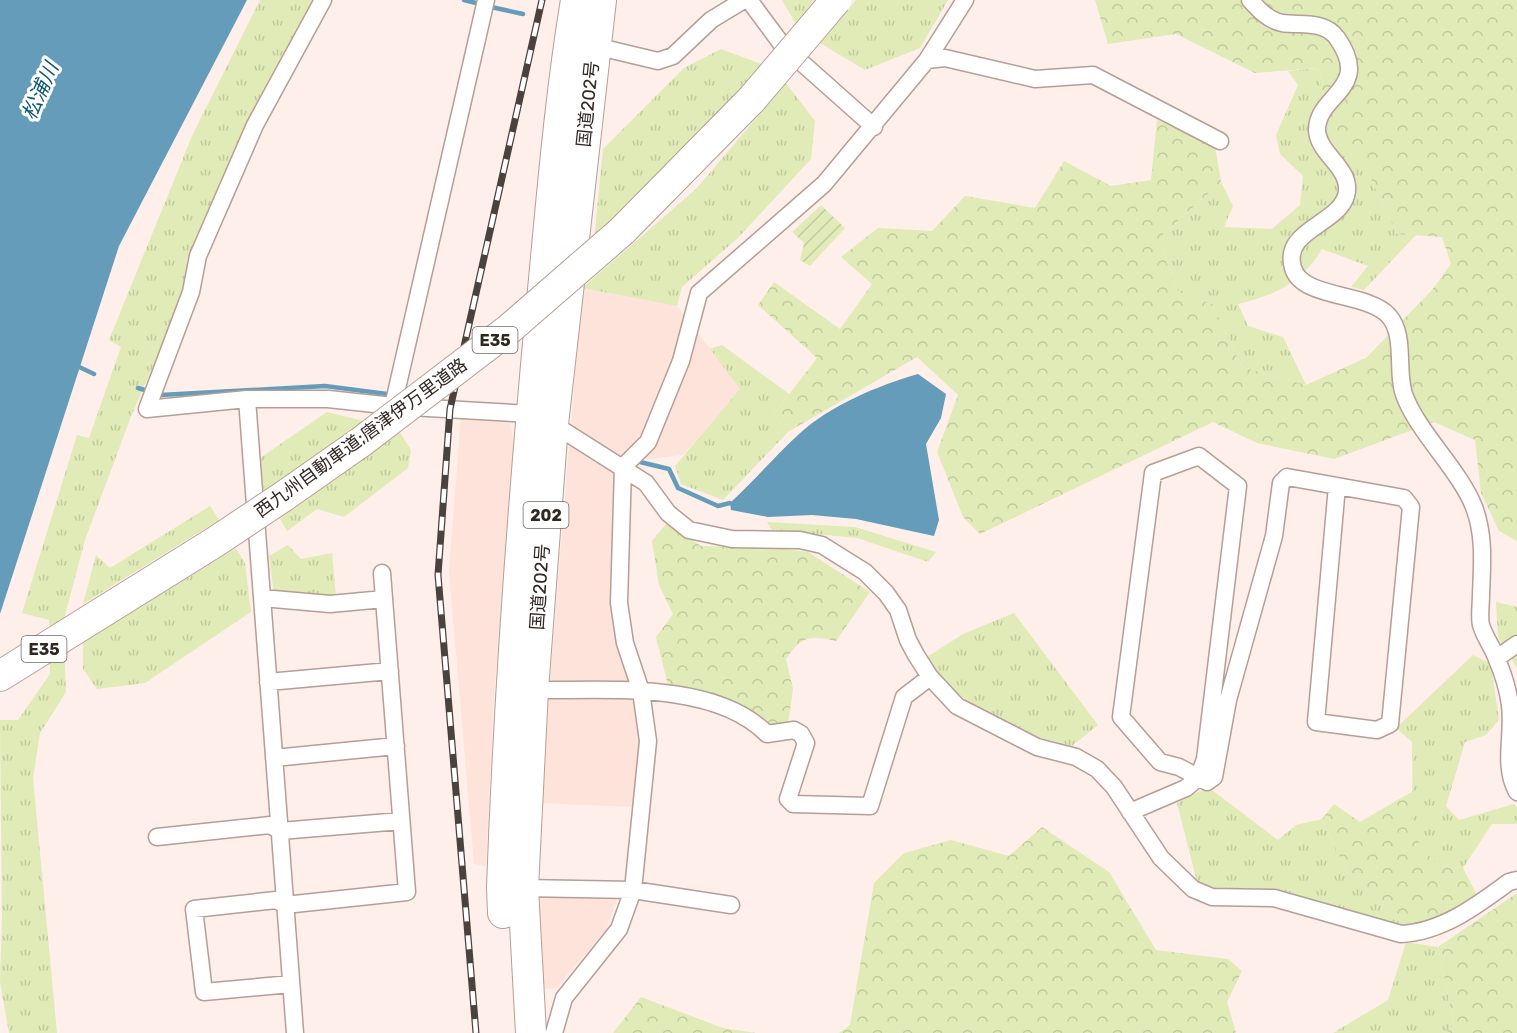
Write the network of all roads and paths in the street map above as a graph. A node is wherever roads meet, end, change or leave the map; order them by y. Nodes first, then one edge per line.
1 (323, 0) edge
2 (486, 0) edge
3 (576, 0) edge
4 (601, 0) edge
5 (744, 0) edge
6 (749, 0) edge
7 (836, 0) edge
8 (965, 0) edge
9 (1250, 0) edge
10 (595, 46) junction
11 (927, 60) junction
12 (874, 127) junction
13 (1220, 141) dead end
14 (247, 399) junction
15 (393, 406) junction
16 (542, 419) junction
17 (623, 467) junction
18 (1337, 486) junction
19 (382, 573) dead end
20 (262, 598) junction
21 (384, 599) junction
22 (1517, 644) edge
23 (1497, 658) junction
24 (390, 671) junction
25 (0, 676) edge
26 (930, 677) junction
27 (268, 682) junction
28 (533, 690) junction
29 (641, 691) junction
30 (396, 746) junction
31 (274, 758) junction
32 (1198, 778) junction
33 (1517, 792) edge
34 (1130, 812) junction
35 (401, 821) junction
36 (280, 831) junction
37 (157, 837) dead end
38 (1517, 880) edge
39 (523, 888) junction
40 (633, 890) junction
41 (285, 905) junction
42 (731, 906) dead end
43 (291, 984) junction
44 (295, 1033) edge
45 (511, 1033) edge
46 (531, 1033) edge
47 (554, 1033) edge

1 - 14 street
2 - 15 street
3 - 16 highway, 国道202号 / 202
4 - 10 highway, 国道202号 / 202
5 - 10 street
6 - 12 street
7 - 25 highway, 西九州自動車道;唐津伊万里道路 / E35, bridge
8 - 11 street
9 - 23 street
10 - 16 highway, 国道202号 / 202
11 - 12 street
11 - 13 street
12 - 17 street
14 - 15 street
14 - 20 street
15 - 16 street
16 - 17 street
16 - 28 highway, 国道202号 / 202
16 - 45 highway, 国道202号 / 202
17 - 26 street
17 - 29 street
18 - 18 street
18 - 32 street
19 - 21 street
20 - 21 street
20 - 27 street
21 - 24 street
22 - 23 street
23 - 33 street
24 - 27 street
24 - 30 street
26 - 29 street
26 - 34 street
27 - 31 street
28 - 29 street
28 - 39 highway, 国道202号 / 202
29 - 40 street
30 - 31 street
30 - 35 street
31 - 36 street
32 - 32 street
32 - 34 street
34 - 38 street
35 - 36 street
35 - 41 street
36 - 37 street
36 - 41 street
39 - 40 street
39 - 46 highway, 国道202号 / 202
40 - 42 street
40 - 47 street
41 - 43 street
41 - 43 street
43 - 44 street

